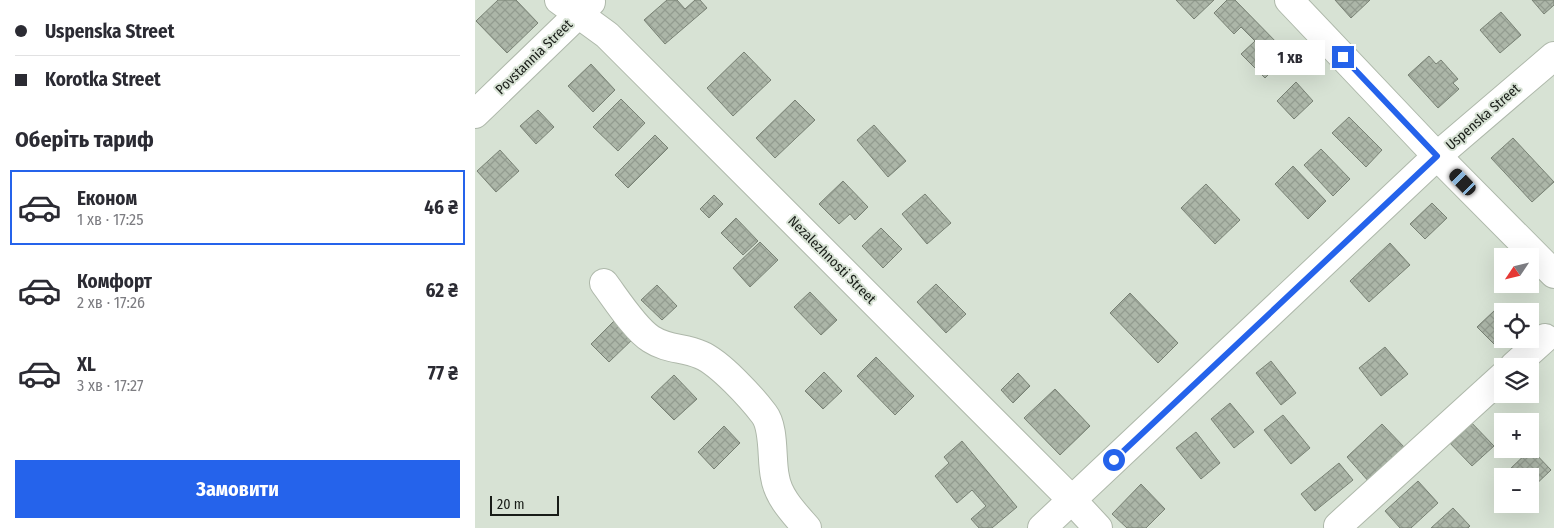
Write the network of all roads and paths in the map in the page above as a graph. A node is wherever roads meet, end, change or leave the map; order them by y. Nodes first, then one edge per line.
1 (1289, 0) edge
2 (577, 4) edge
3 (1554, 56) edge
4 (475, 114) edge
5 (1437, 156) junction
6 (1554, 274) edge
7 (604, 284) dead end
8 (1545, 338) dead end
9 (1523, 358) edge
10 (1494, 384) edge
11 (1072, 500) junction
12 (1335, 523) edge
13 (807, 528) edge
14 (1042, 528) edge
15 (1098, 528) edge

1 - 5 street
2 - 4 street, Povstannia Street
2 - 11 street, Nezalezhnosti Street
3 - 5 street, Uspenska Street
5 - 6 street
5 - 11 street, Uspenska Street
7 - 13 street
8 - 9 street
10 - 12 street
11 - 14 street, Uspenska Street
11 - 15 street, Nezalezhnosti Street

